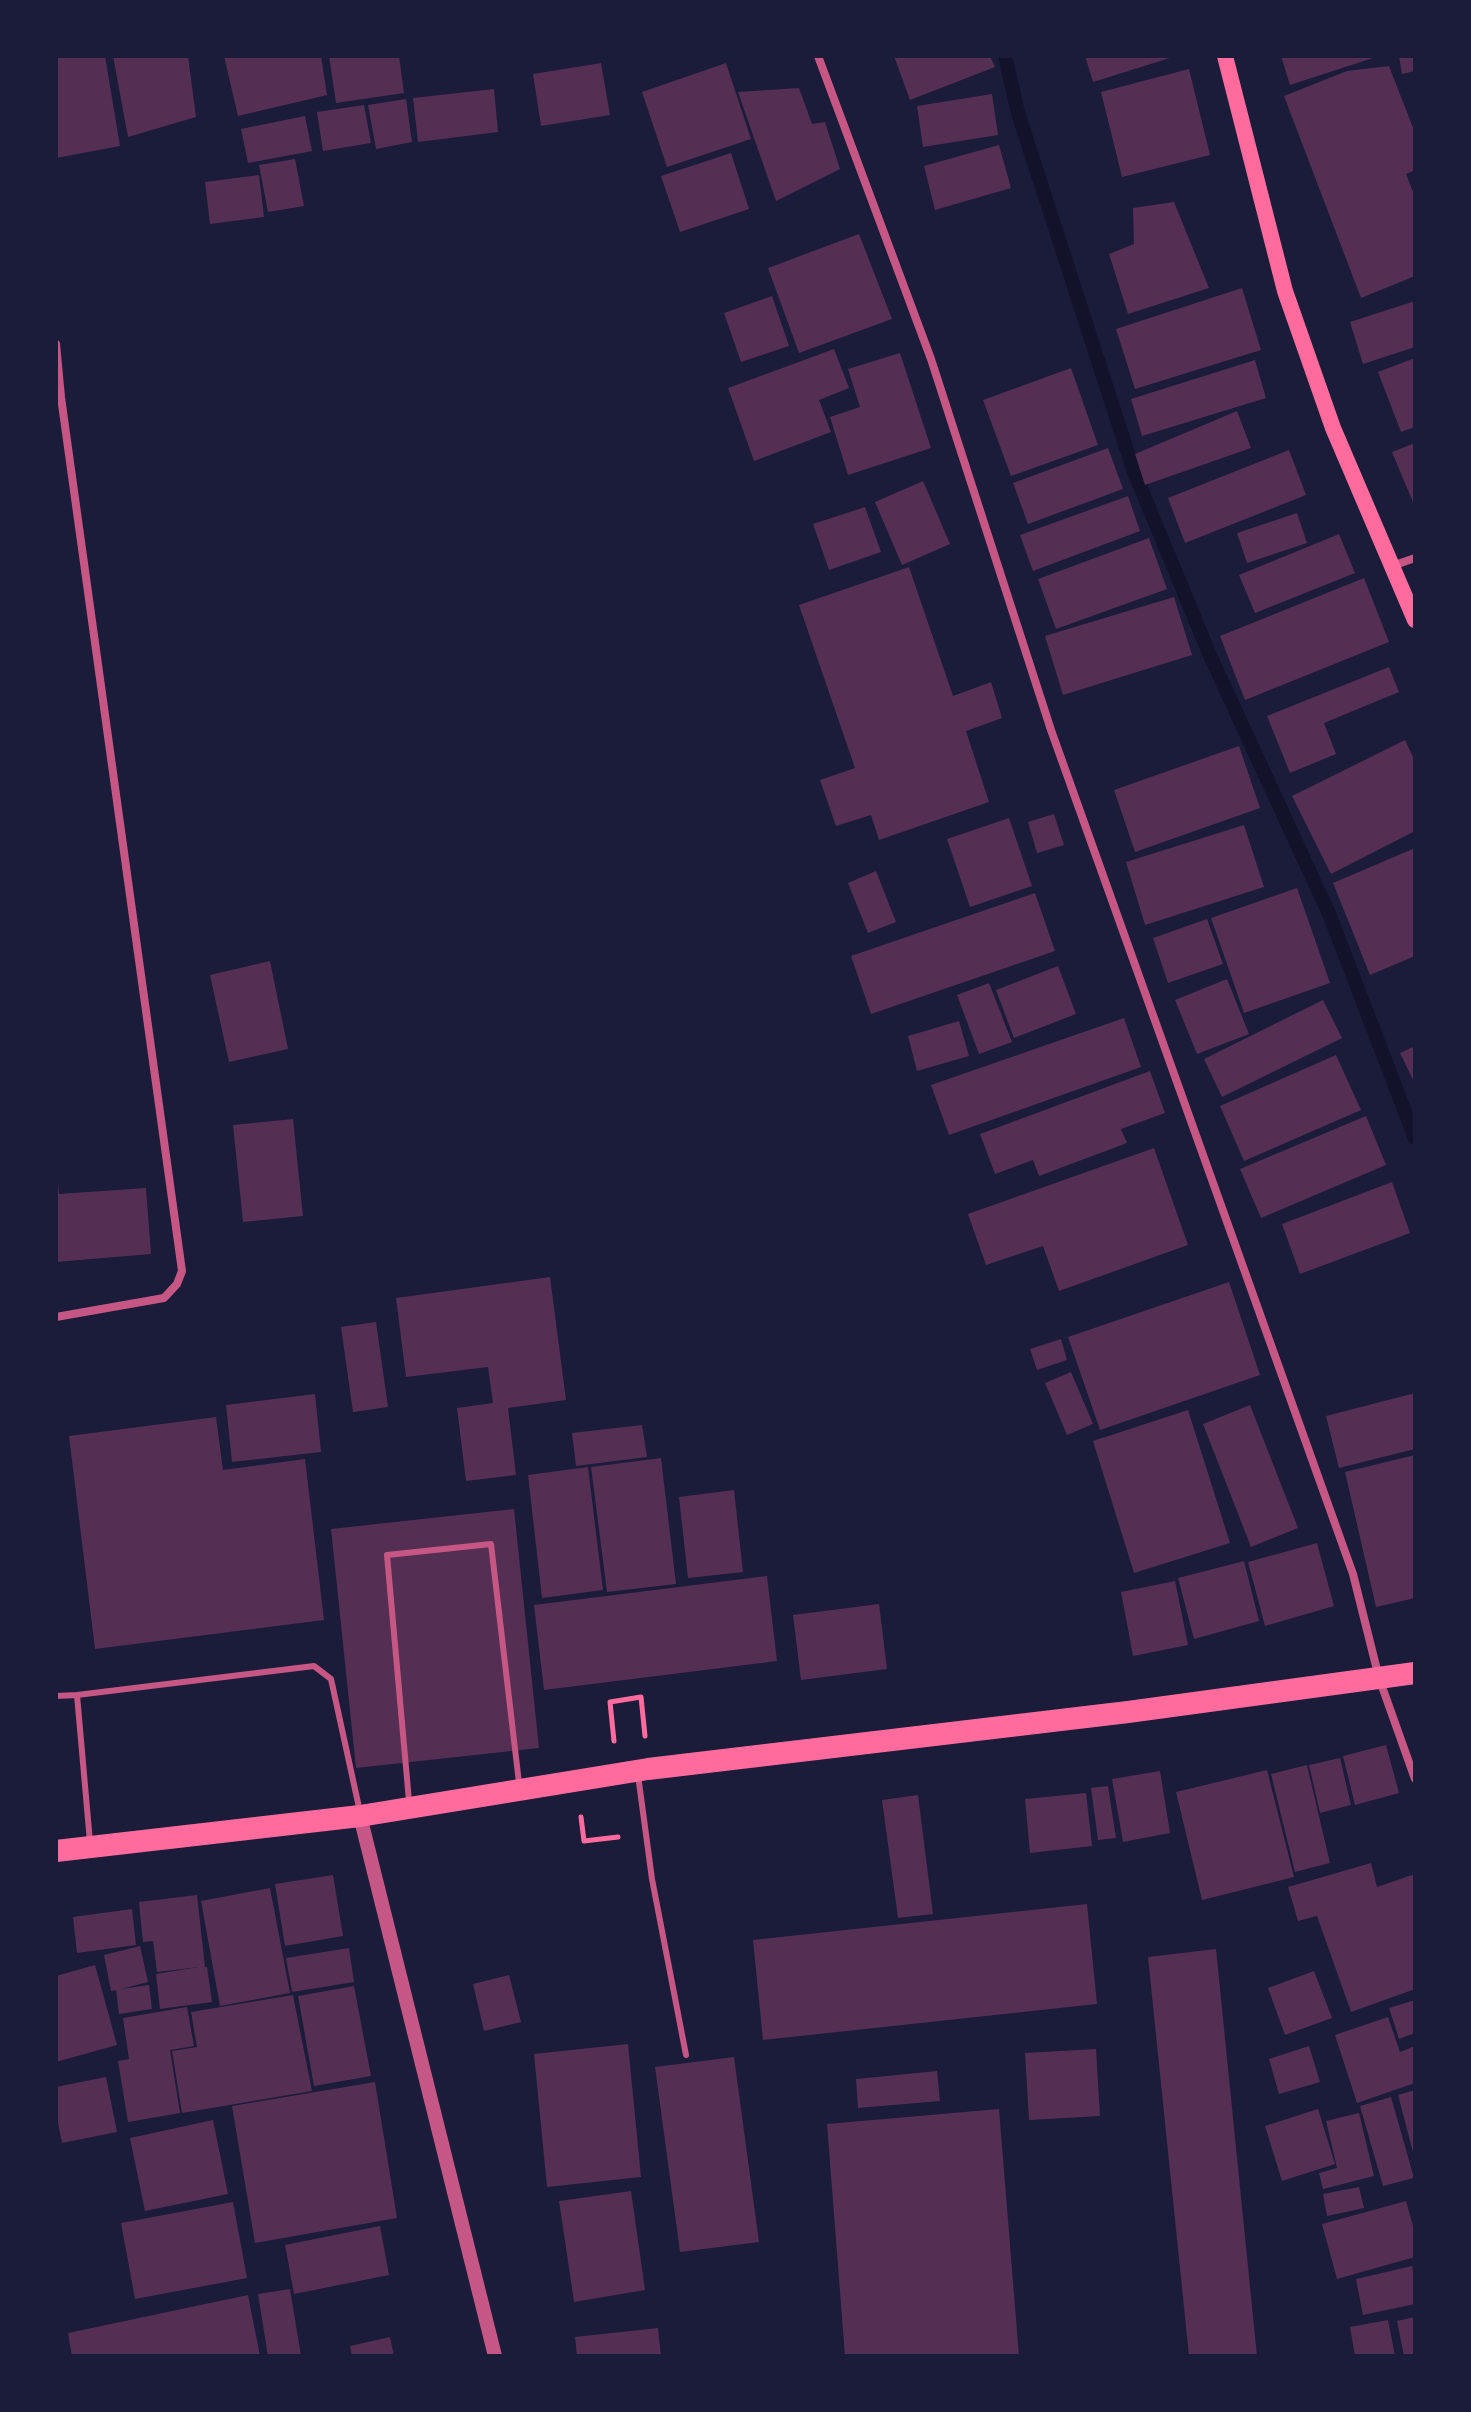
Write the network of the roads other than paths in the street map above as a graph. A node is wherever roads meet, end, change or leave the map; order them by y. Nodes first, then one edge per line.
1 (818, 56) edge
2 (1225, 56) edge
3 (56, 344) edge
4 (58, 398) edge
5 (1415, 558) edge
6 (1392, 567) junction
7 (1415, 620) edge
8 (56, 1317) edge
9 (1415, 1673) edge
10 (1379, 1678) junction
11 (77, 1695) junction
12 (56, 1696) edge
13 (637, 1771) junction
14 (1415, 1779) edge
15 (519, 1791) junction
16 (410, 1808) junction
17 (360, 1816) junction
18 (91, 1847) junction
19 (56, 1851) edge
20 (686, 2055) dead end
21 (495, 2356) edge

1 - 10 street
2 - 6 main road
3 - 4 street
4 - 8 street
5 - 6 street
6 - 7 main road
9 - 10 highway
10 - 13 highway
10 - 14 street
11 - 12 lane
11 - 17 lane
11 - 18 lane
13 - 15 highway
13 - 20 lane
15 - 16 highway
15 - 16 lane
16 - 17 highway
17 - 18 highway
17 - 21 street
18 - 19 highway

